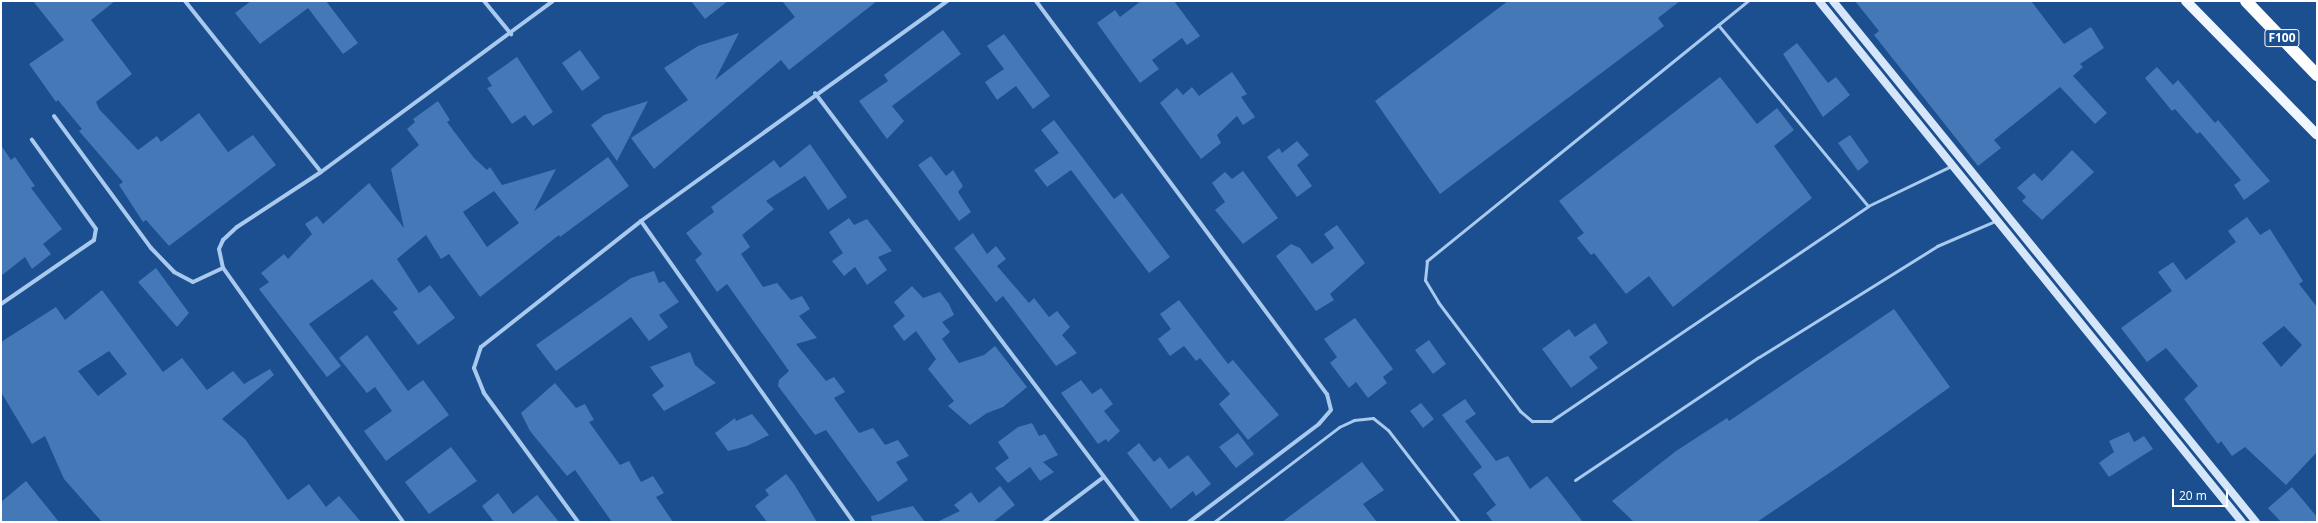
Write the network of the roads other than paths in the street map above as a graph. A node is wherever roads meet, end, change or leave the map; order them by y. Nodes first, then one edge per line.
1 (185, 1) edge
2 (484, 1) edge
3 (553, 1) edge
4 (947, 1) edge
5 (1036, 1) edge
6 (1748, 1) edge
7 (1819, 1) edge
8 (1833, 1) edge
9 (2186, 1) edge
10 (2246, 1) edge
11 (2250, 1) edge
12 (1718, 25) junction
13 (511, 34) junction
14 (2317, 70) edge
15 (2317, 75) edge
16 (815, 93) junction
17 (54, 116) dead end
18 (2317, 135) edge
19 (32, 140) dead end
20 (1951, 166) junction
21 (321, 172) junction
22 (1868, 206) junction
23 (641, 221) junction
24 (1995, 221) junction
25 (223, 268) junction
26 (1, 304) edge
27 (1104, 477) junction
28 (1575, 480) dead end
29 (403, 522) edge
30 (578, 522) edge
31 (853, 522) edge
32 (1044, 522) edge
33 (1138, 522) edge
34 (1189, 522) edge
35 (1214, 522) edge
36 (1459, 522) edge
37 (2242, 522) edge
38 (2256, 522) edge

1 - 21 street
2 - 13 street
3 - 13 street
4 - 16 street
5 - 34 street
6 - 12 lane
7 - 20 main road
8 - 38 main road
9 - 18 main road
10 - 15 highway, F100
11 - 14 lane
12 - 22 lane
12 - 22 lane
13 - 21 street
16 - 23 street
16 - 27 street
17 - 25 street
19 - 26 street
20 - 22 lane
20 - 24 main road
21 - 25 street
23 - 30 street
23 - 31 street
24 - 28 lane
24 - 37 main road
25 - 29 street
27 - 32 street
27 - 33 street
35 - 36 lane

